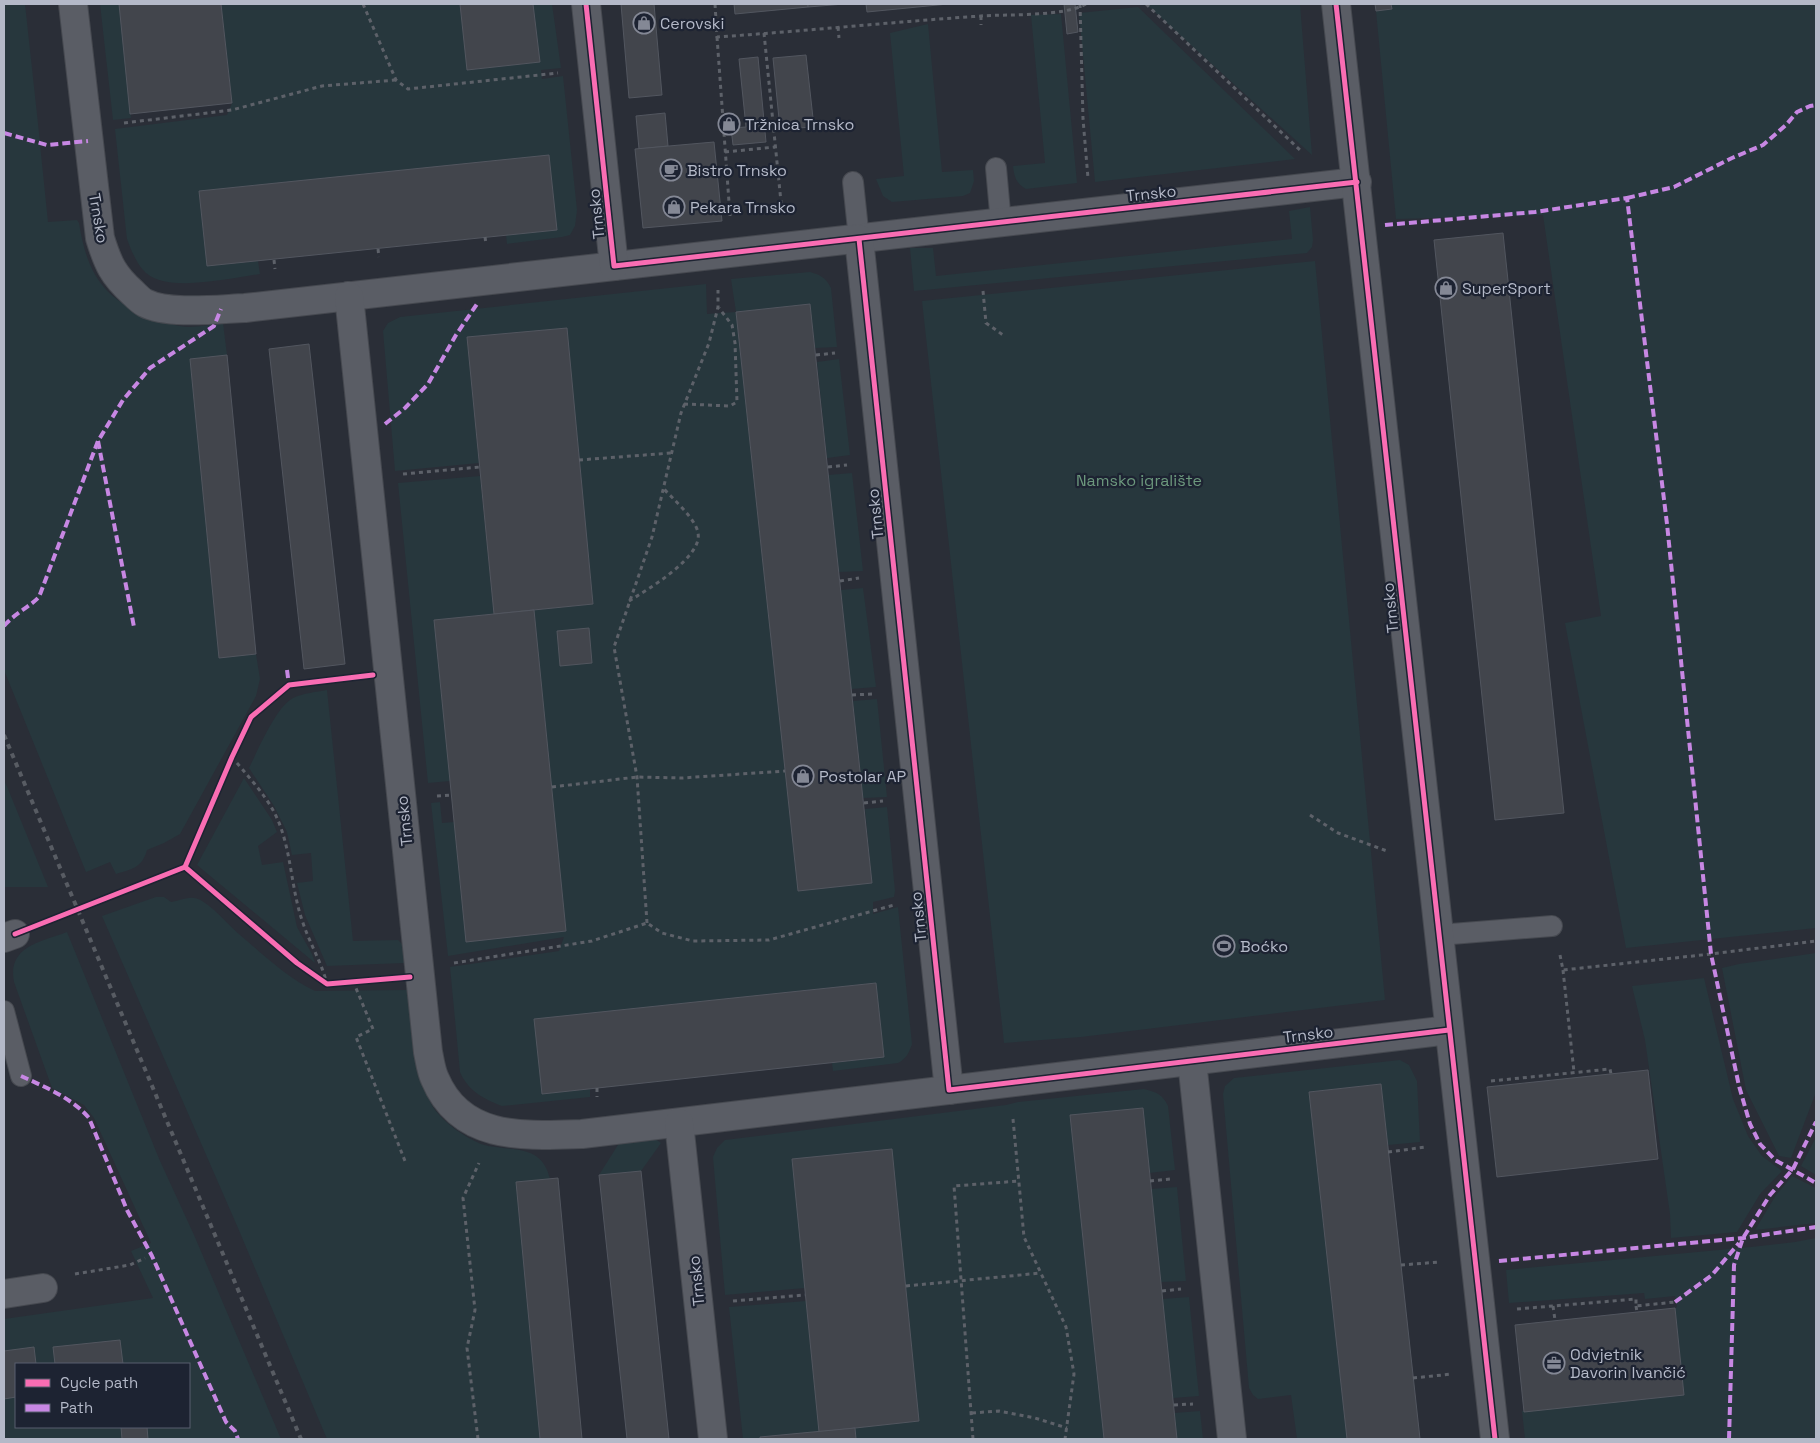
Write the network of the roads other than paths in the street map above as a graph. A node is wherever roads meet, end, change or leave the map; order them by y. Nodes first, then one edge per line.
1 (72, 4) edge
2 (586, 4) edge
3 (1336, 4) edge
4 (996, 168) dead end
5 (853, 182) dead end
6 (1357, 182) junction
7 (1001, 223) junction
8 (859, 239) junction
9 (614, 266) junction
10 (349, 296) junction
11 (1552, 926) road end
12 (1439, 935) junction
13 (4, 1011) edge
14 (1449, 1030) junction
15 (1192, 1061) junction
16 (21, 1076) dead end
17 (948, 1090) junction
18 (679, 1122) junction
19 (43, 1288) road end
20 (4, 1294) edge
21 (712, 1439) edge
22 (1232, 1439) edge
23 (1495, 1439) edge

1 - 10 street, Trnsko
2 - 9 street, Trnsko
3 - 6 street, Trnsko
4 - 7 lane
5 - 8 lane
6 - 7 street, Trnsko
6 - 12 street, Trnsko
7 - 8 street, Trnsko
8 - 9 street, Trnsko
8 - 17 street, Trnsko
9 - 10 street, Trnsko
10 - 18 street, Trnsko
11 - 12 lane
12 - 14 street, Trnsko
13 - 16 lane
14 - 15 street, Trnsko
14 - 23 street, Trnsko
15 - 17 street, Trnsko
15 - 22 street
17 - 18 street, Trnsko
18 - 21 street, Trnsko
19 - 20 street

